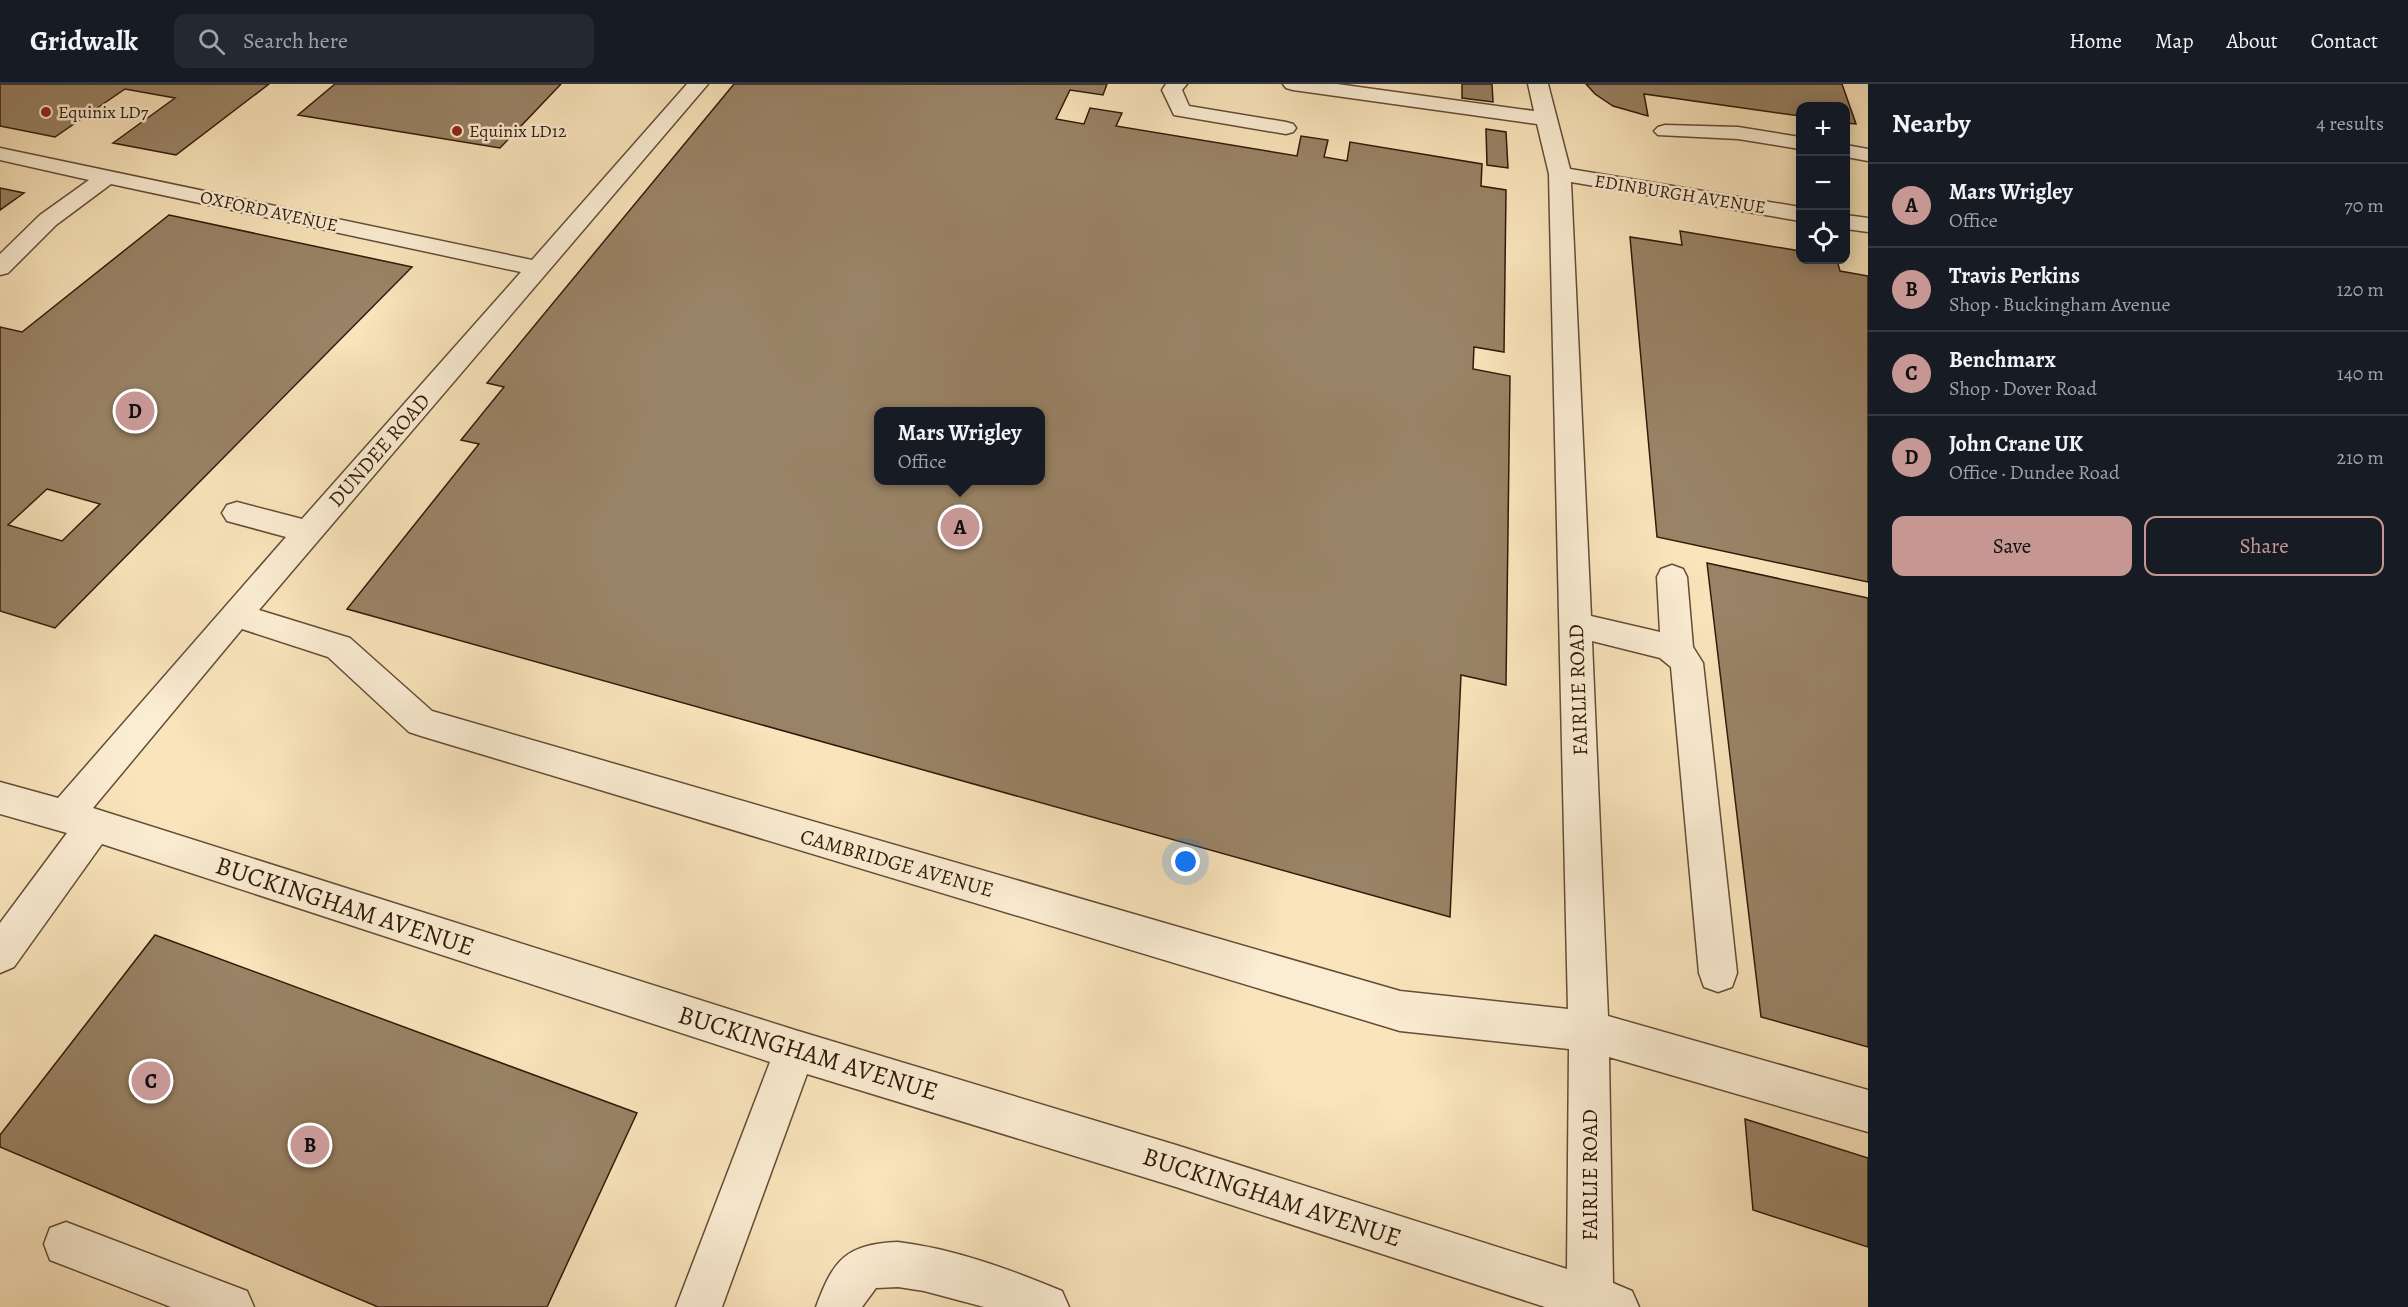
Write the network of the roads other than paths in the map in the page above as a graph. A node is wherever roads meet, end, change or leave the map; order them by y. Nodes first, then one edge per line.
1 (698, 84) edge
2 (1178, 84) edge
3 (1293, 84) edge
4 (1538, 84) edge
5 (1548, 119) junction
6 (1286, 128) dead end
7 (1665, 131) dead end
8 (1796, 142) edge
9 (1850, 152) edge
10 (0, 154) edge
11 (1868, 155) edge
12 (1560, 174) junction
13 (107, 177) junction
14 (1796, 213) edge
15 (1850, 223) edge
16 (1868, 225) edge
17 (0, 268) edge
18 (537, 268) junction
19 (237, 513) dead end
20 (308, 532) junction
21 (1672, 578) dead end
22 (236, 615) junction
23 (1576, 625) junction
24 (1677, 651) junction
25 (0, 798) edge
26 (79, 822) junction
27 (0, 954) edge
28 (1718, 973) dead end
29 (1589, 1031) junction
30 (795, 1050) junction
31 (1868, 1112) edge
32 (66, 1244) dead end
33 (1599, 1304) edge
34 (231, 1307) edge
35 (699, 1307) edge
36 (839, 1307) edge
37 (1046, 1307) edge

1 - 18 street, DUNDEE ROAD
2 - 6 street
3 - 5 street
4 - 5 street, FAIRLIE ROAD
5 - 12 street, FAIRLIE ROAD
7 - 8 street
9 - 11 street
10 - 13 street, OXFORD AVENUE
12 - 14 street, EDINBURGH AVENUE
12 - 23 street, FAIRLIE ROAD
13 - 17 street
13 - 18 street, OXFORD AVENUE
15 - 16 street
18 - 20 street, DUNDEE ROAD
19 - 20 street
20 - 22 street, DUNDEE ROAD
21 - 24 street
22 - 26 street, DUNDEE ROAD
22 - 29 street, CAMBRIDGE AVENUE
23 - 24 street
23 - 29 street, FAIRLIE ROAD
24 - 28 street
25 - 26 street, BUCKINGHAM AVENUE
26 - 27 street, DUNDEE ROAD
26 - 30 street, BUCKINGHAM AVENUE
29 - 31 street, CAMBRIDGE AVENUE
29 - 33 street, FAIRLIE ROAD
30 - 33 street, BUCKINGHAM AVENUE
30 - 35 street
32 - 34 street
36 - 37 street

